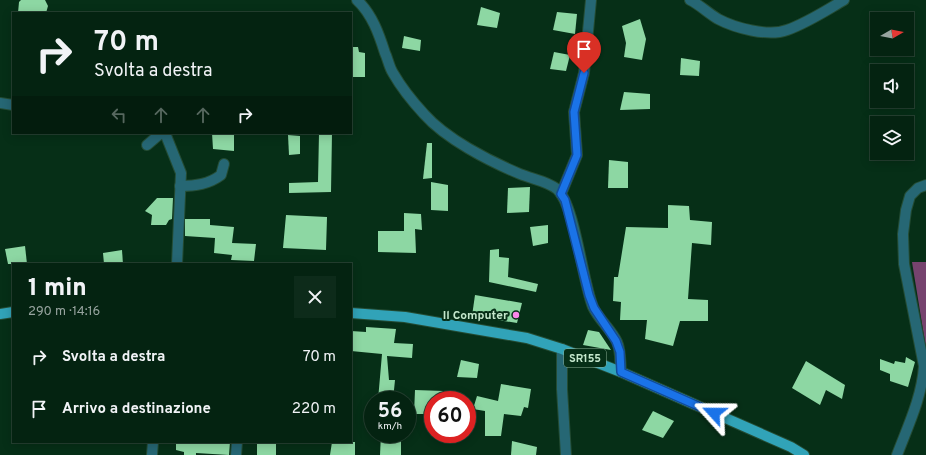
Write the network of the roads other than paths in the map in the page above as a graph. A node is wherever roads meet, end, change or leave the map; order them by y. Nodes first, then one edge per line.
1 (357, 0) edge
2 (591, 0) edge
3 (690, 0) edge
4 (844, 0) edge
5 (0, 103) edge
6 (12, 105) edge
7 (160, 134) edge
8 (165, 134) edge
9 (147, 146) dead end
10 (224, 164) dead end
11 (926, 185) edge
12 (180, 186) junction
13 (561, 194) junction
14 (177, 263) edge
15 (12, 312) edge
16 (352, 313) edge
17 (0, 314) edge
18 (562, 349) junction
19 (621, 372) junction
20 (152, 443) edge
21 (237, 443) edge
22 (152, 455) edge
23 (236, 455) edge
24 (566, 455) edge
25 (804, 455) edge
26 (897, 455) edge

1 - 13 street
2 - 13 street
3 - 4 street
5 - 6 street
7 - 9 street
8 - 12 street
10 - 12 street
11 - 26 street
12 - 14 street
13 - 19 street
15 - 17 main road
16 - 18 main road, SR155
18 - 19 main road, SR155
18 - 24 street
19 - 25 main road, SR155
20 - 22 street
21 - 23 street

